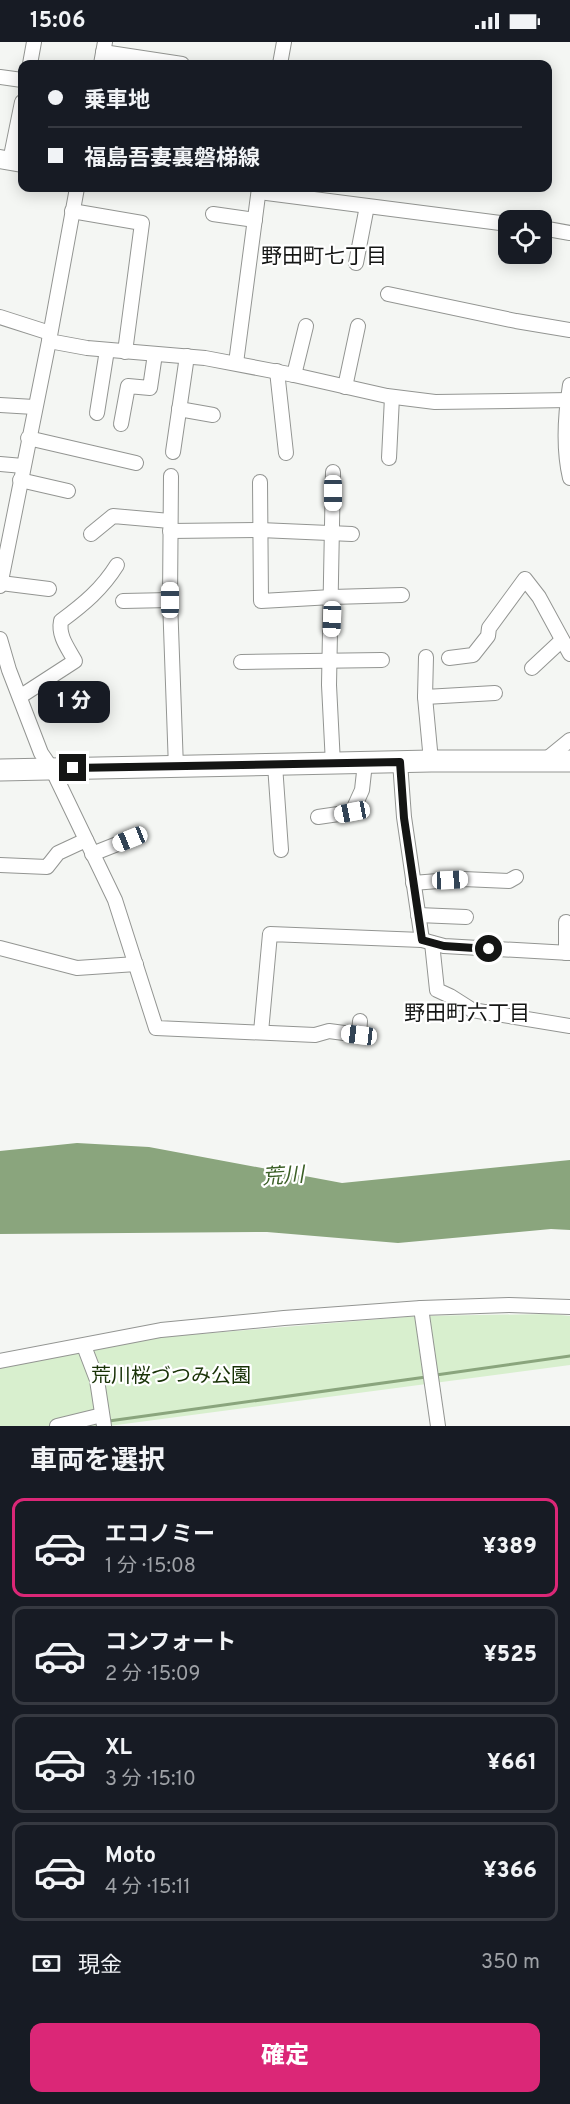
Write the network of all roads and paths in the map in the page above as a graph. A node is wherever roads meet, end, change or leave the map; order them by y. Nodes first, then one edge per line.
1 (34, 42) edge
2 (284, 42) edge
3 (103, 53) edge
4 (31, 60) edge
5 (153, 60) edge
6 (281, 60) edge
7 (0, 77) edge
8 (18, 79) edge
9 (18, 123) edge
10 (11, 161) edge
11 (76, 192) edge
12 (259, 192) edge
13 (272, 192) edge
14 (367, 206) junction
15 (72, 211) junction
16 (213, 214) dead end
17 (255, 220) junction
18 (498, 223) edge
19 (552, 230) edge
20 (570, 233) edge
21 (356, 263) dead end
22 (388, 294) dead end
23 (0, 317) edge
24 (306, 326) dead end
25 (358, 326) dead end
26 (570, 330) edge
27 (49, 337) junction
28 (107, 350) junction
29 (125, 352) junction
30 (155, 354) junction
31 (187, 356) junction
32 (236, 363) junction
33 (277, 371) junction
34 (294, 375) junction
35 (570, 386) edge
36 (345, 387) junction
37 (392, 397) junction
38 (569, 401) edge
39 (0, 405) edge
40 (34, 407) junction
41 (179, 409) junction
42 (97, 413) dead end
43 (213, 415) dead end
44 (121, 424) dead end
45 (28, 438) junction
46 (173, 452) dead end
47 (286, 453) dead end
48 (389, 458) dead end
49 (136, 463) dead end
50 (0, 464) edge
51 (23, 466) junction
52 (333, 472) dead end
53 (171, 476) dead end
54 (570, 478) edge
55 (20, 480) junction
56 (260, 482) dead end
57 (68, 491) dead end
58 (170, 526) junction
59 (261, 530) junction
60 (5, 532) edge
61 (333, 533) junction
62 (91, 534) dead end
63 (352, 534) dead end
64 (117, 565) dead end
65 (0, 585) edge
66 (49, 589) dead end
67 (402, 595) dead end
68 (332, 597) junction
69 (170, 600) junction
70 (123, 601) dead end
71 (0, 639) edge
72 (562, 640) junction
73 (570, 654) edge
74 (426, 657) dead end
75 (449, 658) dead end
76 (382, 660) dead end
77 (241, 662) dead end
78 (330, 662) junction
79 (532, 668) dead end
80 (495, 693) dead end
81 (21, 696) junction
82 (425, 697) junction
83 (570, 740) edge
84 (430, 761) junction
85 (570, 761) edge
86 (400, 762) junction
87 (543, 762) junction
88 (365, 763) junction
89 (333, 764) junction
90 (275, 765) junction
91 (176, 768) junction
92 (52, 769) junction
93 (0, 770) edge
94 (318, 817) dead end
95 (130, 839) dead end
96 (86, 840) junction
97 (281, 850) dead end
98 (92, 854) junction
99 (0, 865) edge
100 (516, 877) dead end
101 (413, 883) junction
102 (418, 915) junction
103 (466, 917) dead end
104 (566, 922) dead end
105 (427, 941) junction
106 (0, 948) edge
107 (568, 953) edge
108 (136, 964) junction
109 (360, 1021) dead end
110 (570, 1026) edge
111 (261, 1032) junction
112 (570, 1307) edge
113 (421, 1308) junction
114 (84, 1346) junction
115 (0, 1361) edge
116 (103, 1421) edge
117 (57, 1426) edge
118 (438, 1426) edge

1 - 4 street
2 - 6 street
3 - 5 street
7 - 8 street
9 - 10 street
11 - 15 street
12 - 17 street
13 - 14 street
14 - 18 street
14 - 21 street
15 - 27 street
15 - 29 street
16 - 17 street
17 - 32 street
19 - 20 street
22 - 26 street
23 - 27 street
24 - 34 street
25 - 36 street
27 - 28 street
27 - 40 street
28 - 29 street
28 - 42 street
29 - 30 street
30 - 31 street
30 - 44 street
31 - 32 street
31 - 41 street
32 - 33 street
33 - 34 street
33 - 47 street
34 - 36 street
35 - 38 street
36 - 37 street
37 - 38 street
37 - 48 street
38 - 54 street
39 - 40 street
40 - 45 street
41 - 43 street
41 - 46 street
45 - 49 street
45 - 51 street
50 - 51 street
51 - 55 street
52 - 61 street
53 - 58 street
55 - 57 street
55 - 60 street
56 - 59 street
58 - 59 street
58 - 62 street
58 - 69 street
59 - 61 street
59 - 68 street
60 - 65 street
61 - 63 street
61 - 68 street
64 - 81 street
65 - 66 street
67 - 68 street
68 - 78 street
69 - 70 street
69 - 91 street
71 - 81 street
72 - 73 street
72 - 75 street
72 - 79 street
74 - 82 street
76 - 78 street
77 - 78 street
78 - 89 street
80 - 82 street
81 - 92 street
82 - 84 street
83 - 87 street
84 - 86 main road
84 - 87 main road
85 - 87 main road
86 - 88 main road
86 - 101 street
88 - 89 main road
88 - 94 street
89 - 90 main road
90 - 91 main road
90 - 97 street
91 - 92 main road
92 - 93 main road
92 - 96 street
95 - 98 street
96 - 98 street
96 - 99 street
98 - 108 street
100 - 101 street
101 - 102 street
102 - 103 street
102 - 105 street
104 - 107 street
105 - 107 street
105 - 110 street
105 - 111 street
106 - 108 street
108 - 111 street
109 - 111 street
112 - 113 street
113 - 114 street
113 - 118 street
114 - 115 street
114 - 116 street
116 - 117 street

